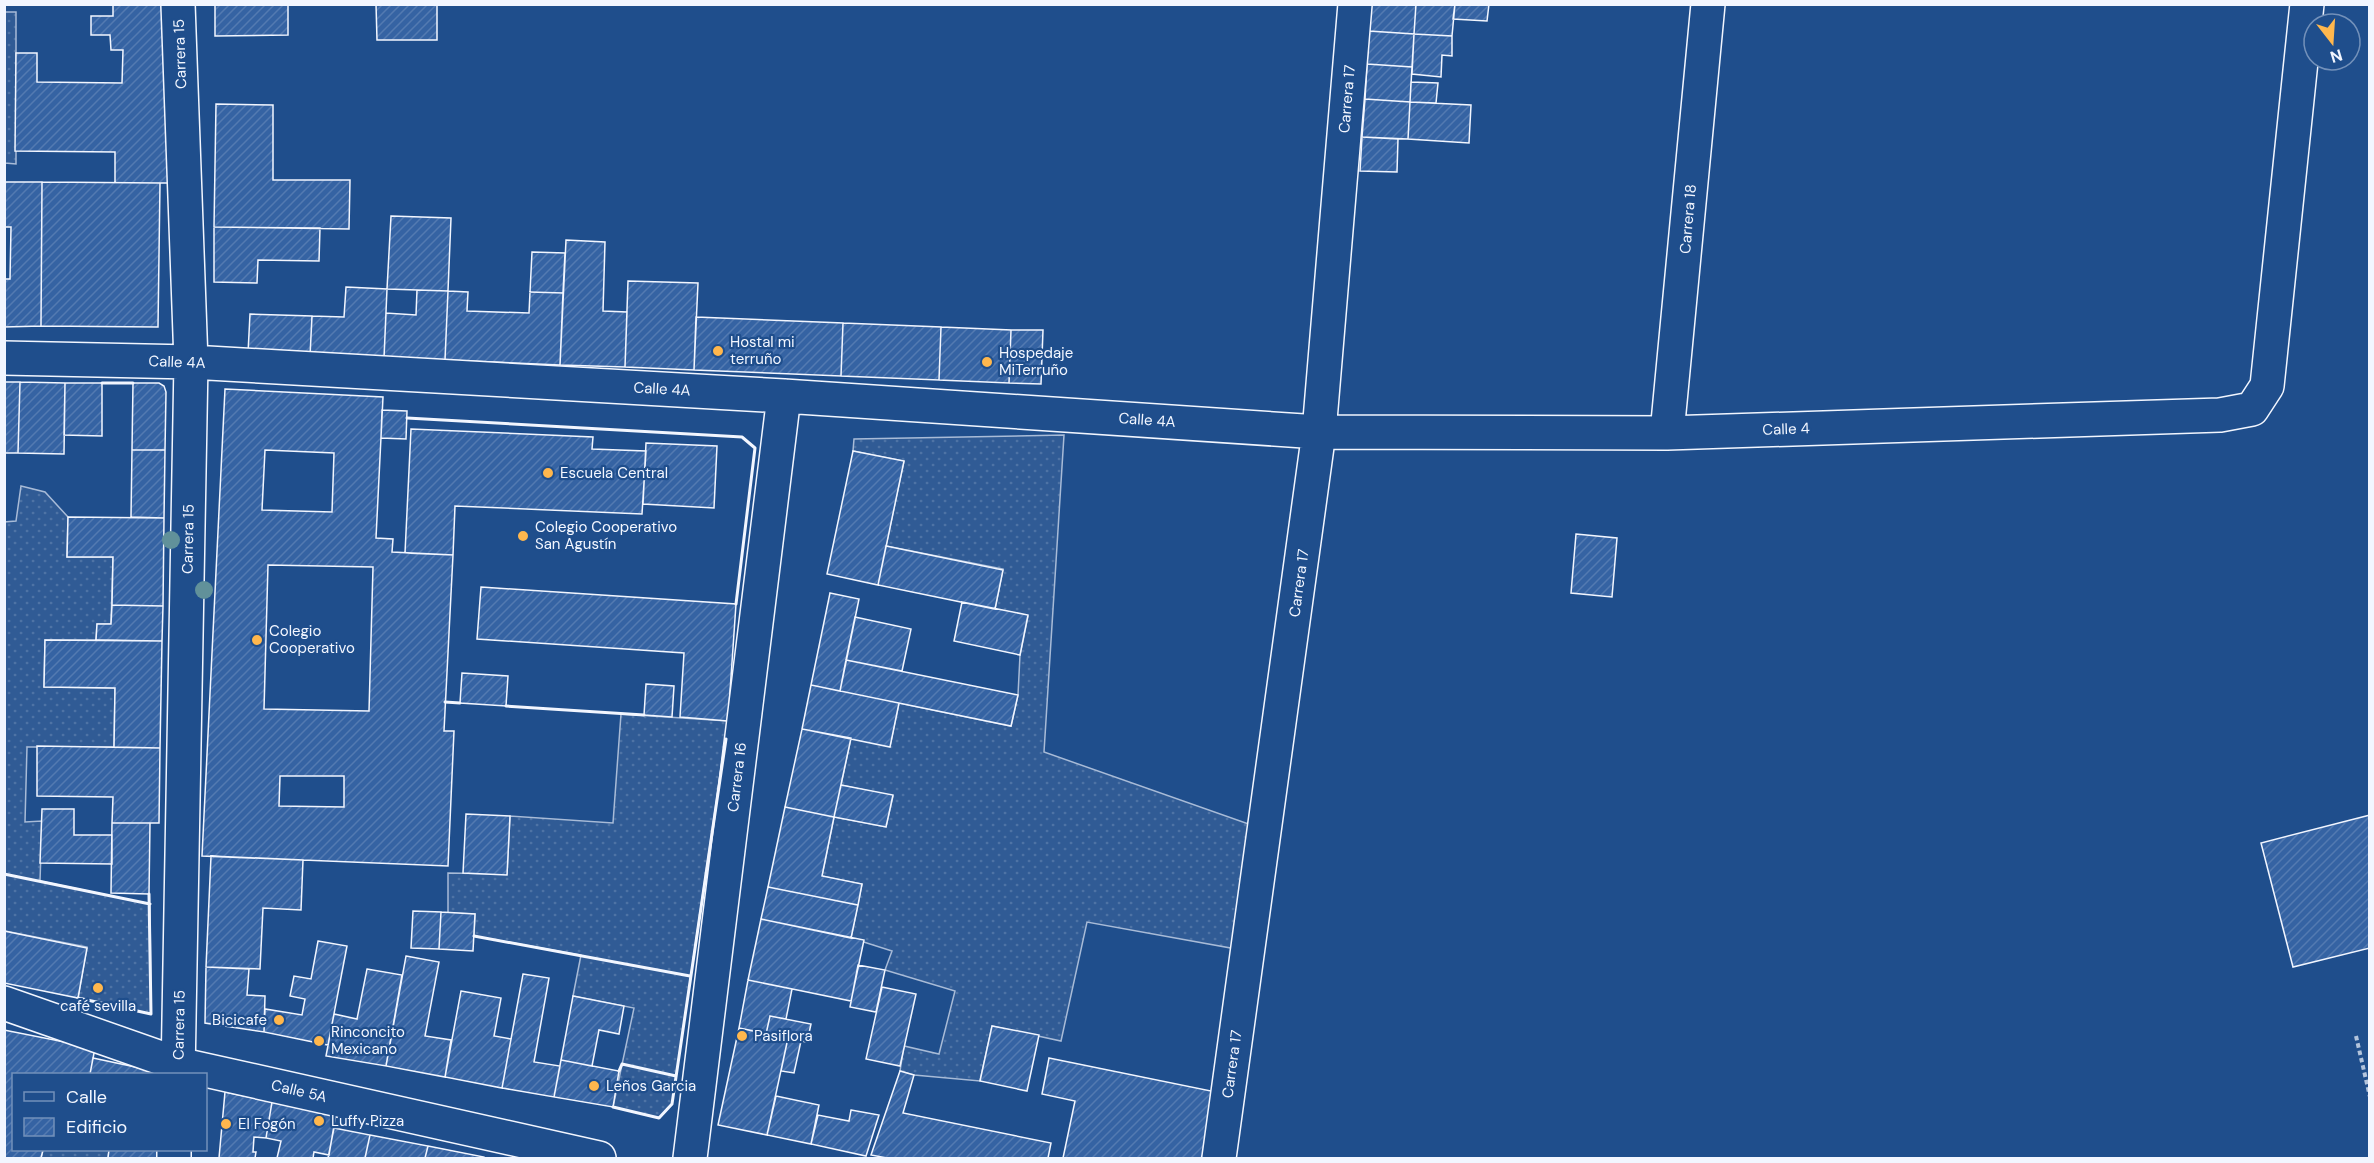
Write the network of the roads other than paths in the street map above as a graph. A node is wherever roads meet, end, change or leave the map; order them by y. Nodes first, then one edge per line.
1 (178, 4) edge
2 (1355, 4) edge
3 (1708, 4) edge
4 (2307, 4) edge
5 (4, 358) edge
6 (191, 362) junction
7 (784, 396) junction
8 (1319, 432) junction
9 (1667, 433) junction
10 (4, 1003) edge
11 (178, 1069) edge
12 (197, 1073) edge
13 (207, 1075) edge
14 (599, 1158) edge
15 (690, 1158) edge
16 (1219, 1158) edge

1 - 6 street, Carrera 15
2 - 8 street, Carrera 17
3 - 9 street, Carrera 18
4 - 9 street, Calle 4
5 - 6 street, Calle 4A
6 - 7 street, Calle 4A
6 - 11 street, Carrera 15
7 - 8 street, Calle 4A
7 - 15 street, Carrera 16
8 - 9 street, Calle 4
8 - 16 street, Carrera 17
10 - 11 street, Calle 5A
11 - 12 street, Calle 5A
13 - 14 street, Calle 5A

